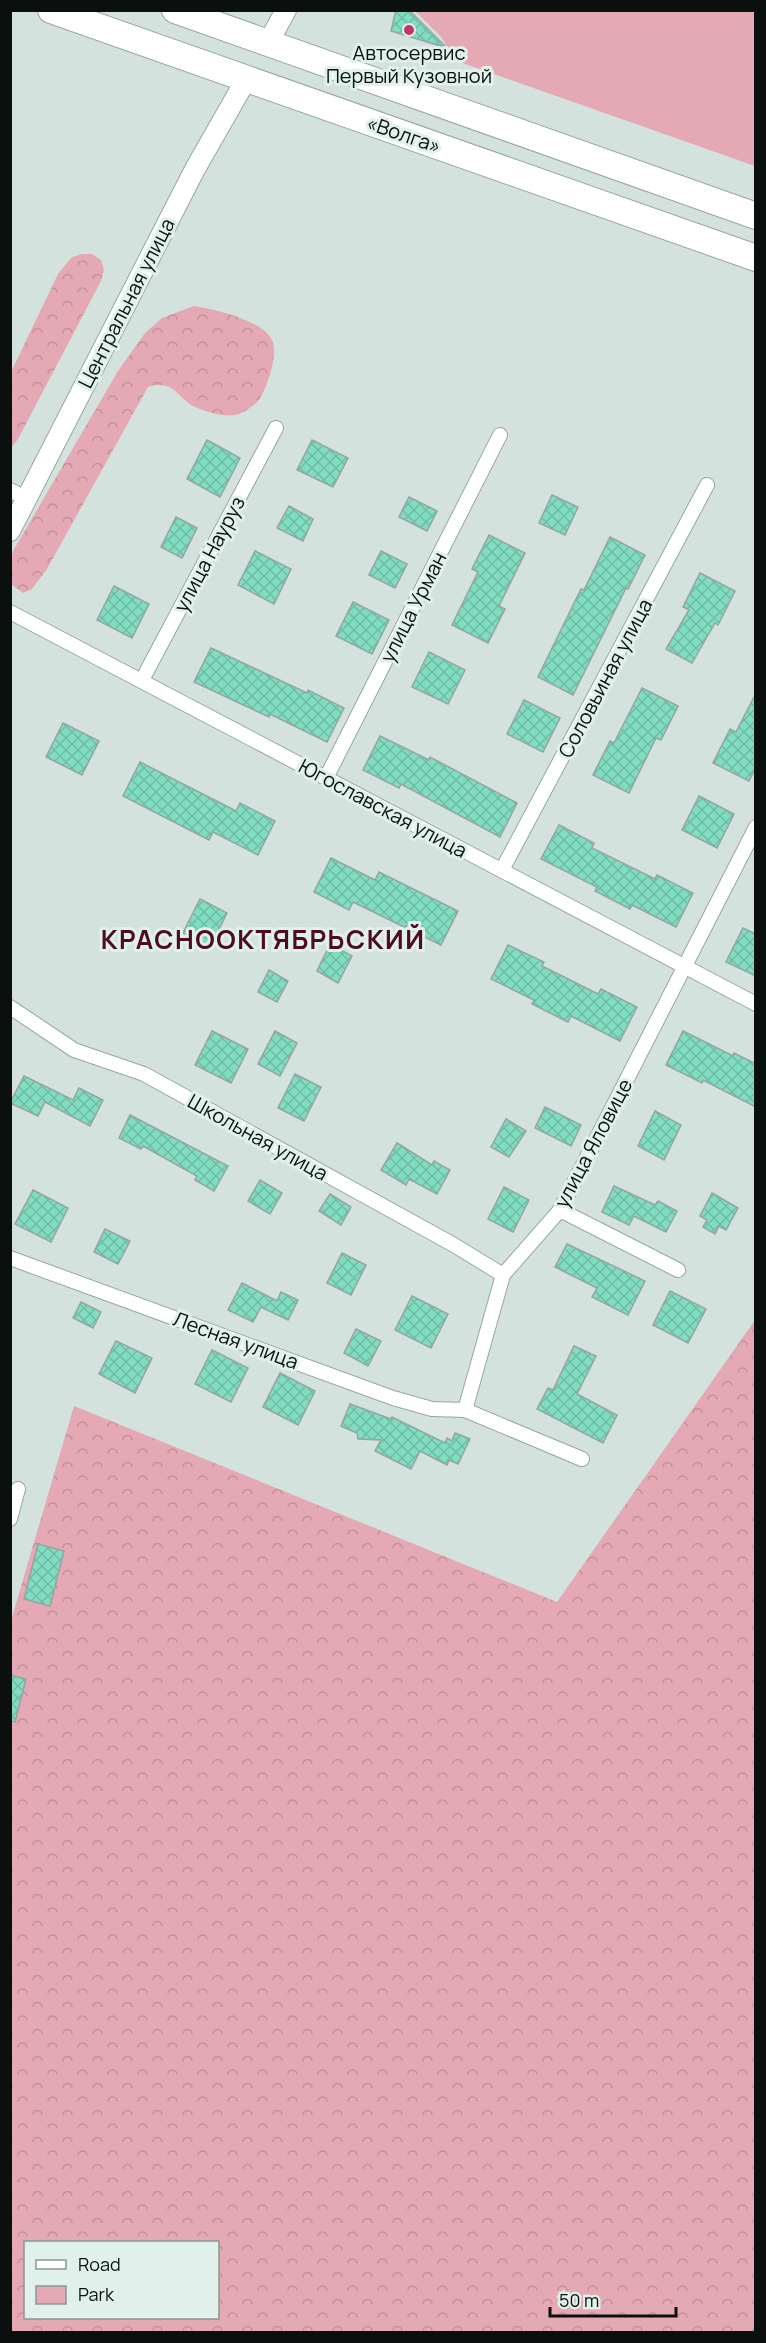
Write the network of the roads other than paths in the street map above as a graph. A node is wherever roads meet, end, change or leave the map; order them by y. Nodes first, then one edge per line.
1 (51, 10) edge
2 (175, 10) edge
3 (286, 10) edge
4 (268, 43) junction
5 (247, 78) junction
6 (756, 216) edge
7 (756, 258) edge
8 (276, 428) dead end
9 (500, 435) dead end
10 (707, 485) dead end
11 (19, 495) edge
12 (10, 531) edge
13 (10, 612) edge
14 (142, 680) junction
15 (326, 778) junction
16 (756, 826) edge
17 (502, 870) junction
18 (685, 967) junction
19 (756, 1004) edge
20 (10, 1007) edge
21 (560, 1210) junction
22 (10, 1258) edge
23 (678, 1270) dead end
24 (503, 1275) junction
25 (465, 1410) junction
26 (582, 1459) dead end
27 (18, 1489) dead end
28 (10, 1520) edge

1 - 5 highway, «Волга»
2 - 4 highway, «Волга»
3 - 4 street
4 - 5 highway
4 - 6 highway, «Волга»
5 - 7 highway, «Волга»
5 - 11 street, Центральная улица
8 - 14 street, улица Науруз
9 - 15 street, улица Урман
10 - 17 street, Соловьиная улица
11 - 12 street, Центральная улица
13 - 14 street, Югославская улица
14 - 15 street, Югославская улица
15 - 17 street, Югославская улица
16 - 18 street, улица Яловице
17 - 18 street, Югославская улица
18 - 19 street, Югославская улица
18 - 21 street, улица Яловице
20 - 24 street, Школьная улица
21 - 23 street
21 - 24 street, улица Яловице
22 - 25 street, Лесная улица
24 - 25 street, улица Яловице
25 - 26 street
27 - 28 street

